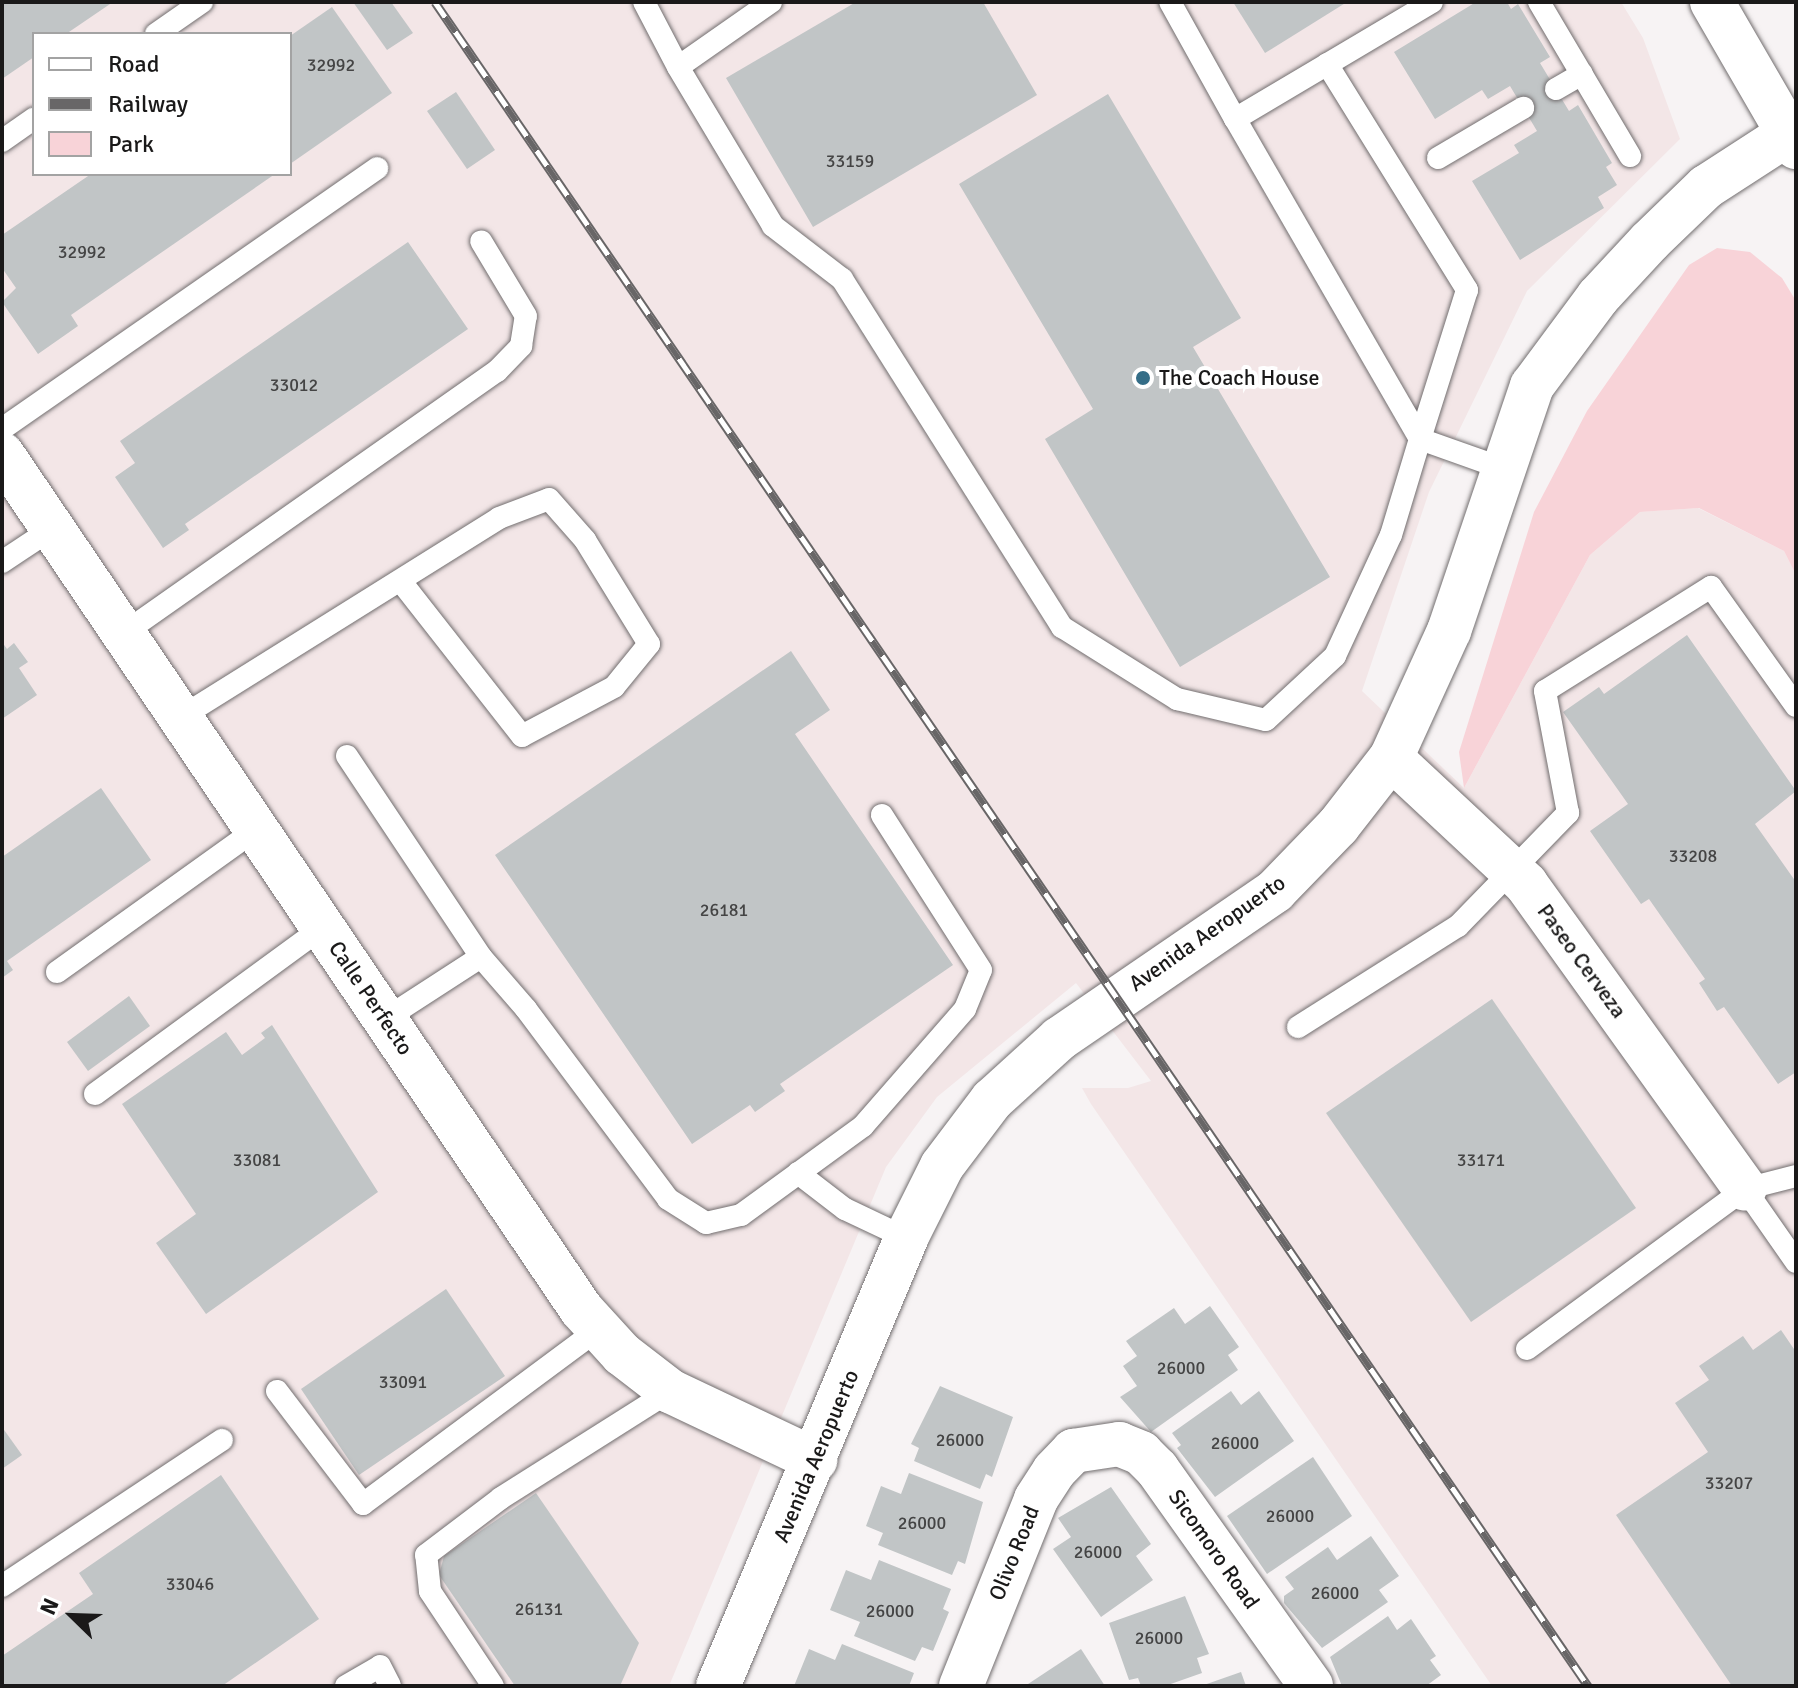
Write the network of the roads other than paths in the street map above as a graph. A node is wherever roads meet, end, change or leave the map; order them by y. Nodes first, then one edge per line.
1 (202, 2) edge
2 (644, 2) edge
3 (771, 2) edge
4 (1170, 2) edge
5 (1432, 2) edge
6 (1539, 2) edge
7 (1712, 2) edge
8 (159, 32) edge
9 (1327, 64) junction
10 (678, 67) junction
11 (1582, 74) junction
12 (1556, 89) dead end
13 (1523, 108) dead end
14 (1235, 119) junction
15 (32, 120) edge
16 (1792, 140) edge
17 (2, 141) edge
18 (1630, 156) dead end
19 (1438, 158) dead end
20 (377, 168) dead end
21 (481, 241) dead end
22 (2, 429) edge
23 (1420, 439) junction
24 (2, 454) edge
25 (1502, 468) junction
26 (53, 528) junction
27 (2, 562) edge
28 (402, 583) junction
29 (124, 633) junction
30 (1796, 706) edge
31 (181, 717) junction
32 (347, 756) dead end
33 (1391, 758) junction
34 (882, 815) dead end
35 (257, 829) junction
36 (1513, 871) junction
37 (323, 927) junction
38 (481, 957) junction
39 (57, 972) dead end
40 (385, 1019) junction
41 (1298, 1027) dead end
42 (95, 1094) dead end
43 (798, 1173) junction
44 (1796, 1176) edge
45 (1745, 1189) junction
46 (906, 1238) junction
47 (1796, 1262) edge
48 (600, 1328) junction
49 (1527, 1349) dead end
50 (277, 1391) dead end
51 (670, 1391) junction
52 (222, 1440) dead end
53 (1096, 1444) joint
54 (815, 1460) junction
55 (2, 1586) edge
56 (346, 1686) edge
57 (390, 1686) edge
58 (493, 1686) edge
59 (718, 1686) edge
60 (961, 1686) edge
61 (1311, 1686) edge

1 - 8 lane
2 - 10 lane
3 - 10 lane
4 - 14 lane
5 - 9 lane
6 - 11 lane
7 - 16 street
9 - 14 lane
9 - 23 lane
10 - 23 lane
11 - 12 lane
11 - 18 lane
13 - 19 lane
14 - 23 lane
15 - 17 lane
16 - 25 street, Avenida Aeropuerto
20 - 22 lane
21 - 29 lane
23 - 25 lane
24 - 26 street, Calle Perfecto
25 - 33 street, Avenida Aeropuerto
26 - 27 lane
26 - 29 street, Calle Perfecto
28 - 28 lane
28 - 31 lane
29 - 31 street, Calle Perfecto
30 - 36 lane
31 - 35 street, Calle Perfecto
32 - 38 lane
33 - 36 street, Paseo Cerveza
33 - 46 street, Avenida Aeropuerto
34 - 43 lane
35 - 37 street, Calle Perfecto
35 - 39 lane
36 - 41 lane
36 - 45 street, Paseo Cerveza
37 - 40 street, Calle Perfecto
37 - 42 lane
38 - 40 lane
38 - 43 lane
40 - 48 street, Calle Perfecto
43 - 46 lane
44 - 45 lane
45 - 47 lane
45 - 49 lane
46 - 54 street, Avenida Aeropuerto
48 - 50 lane
48 - 51 street, Calle Perfecto
51 - 54 street, Calle Perfecto
51 - 58 lane
52 - 55 lane
53 - 60 street, Olivo Road
53 - 61 street, Sicomoro Road
54 - 59 street, Avenida Aeropuerto
56 - 57 lane

